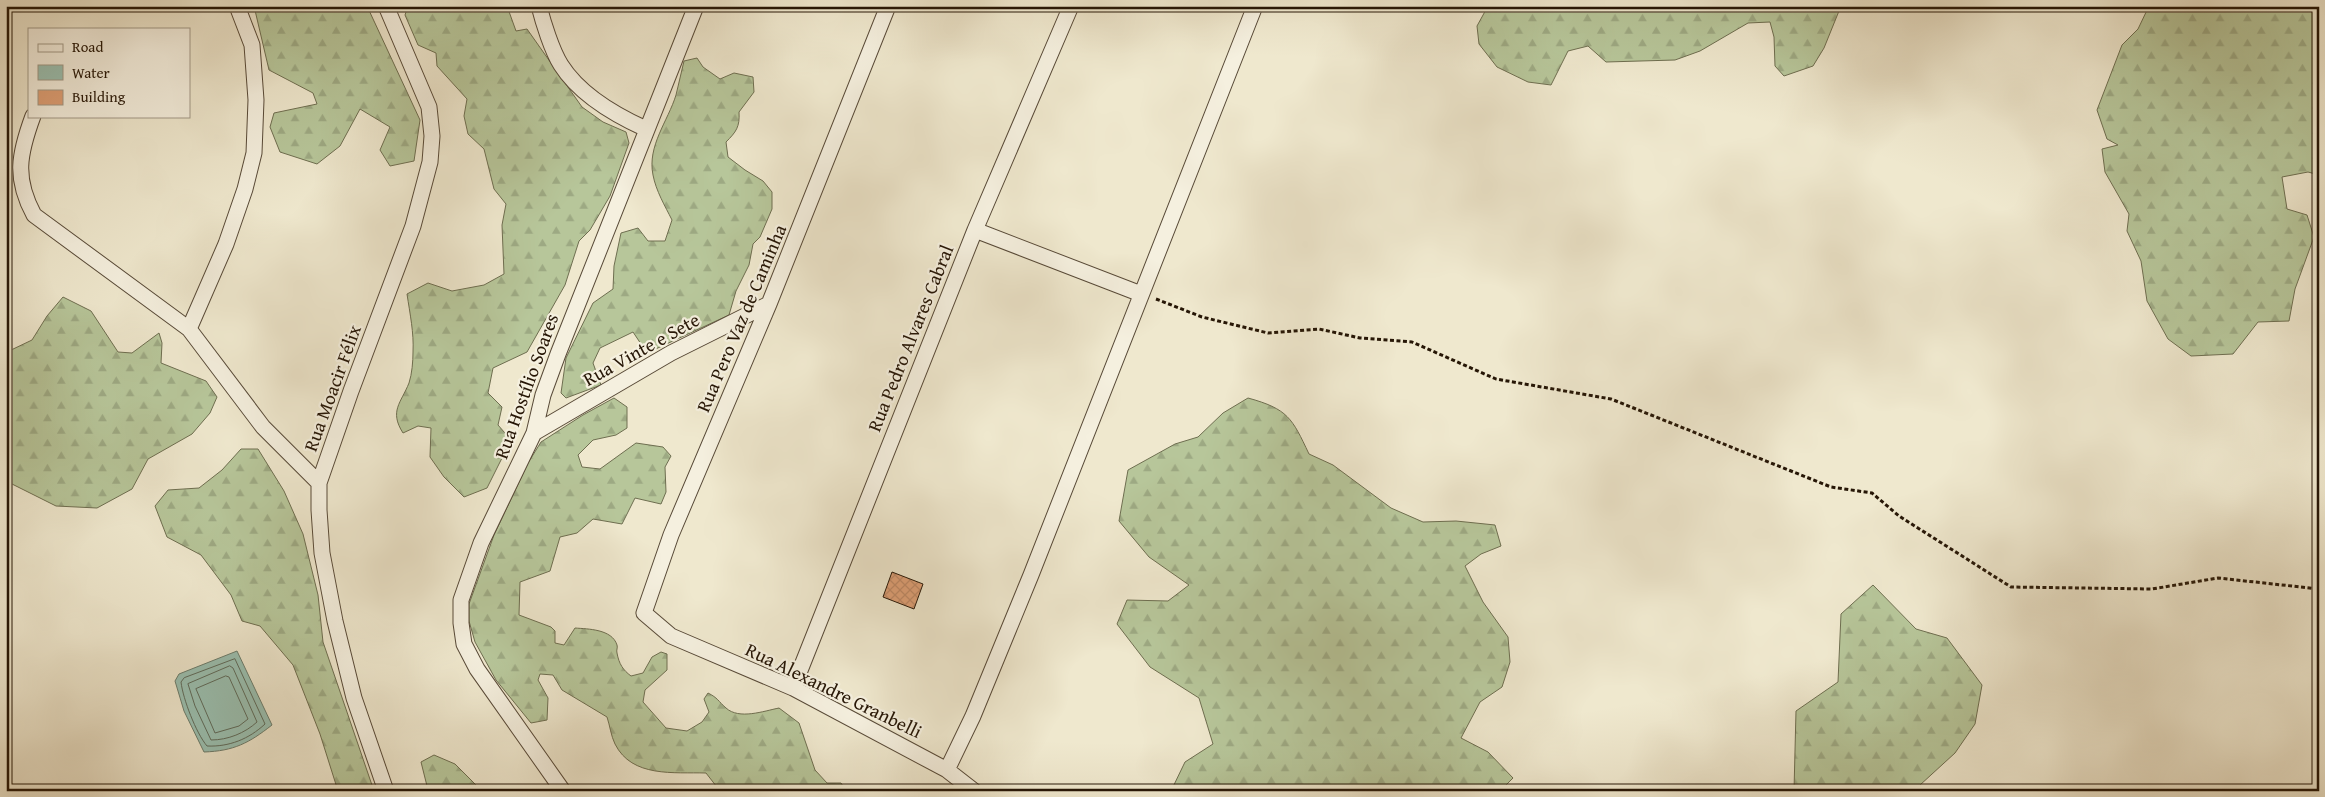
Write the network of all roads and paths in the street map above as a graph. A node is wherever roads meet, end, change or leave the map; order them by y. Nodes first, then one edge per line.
1 (238, 6) edge
2 (386, 6) edge
3 (539, 6) edge
4 (696, 6) edge
5 (888, 6) edge
6 (1071, 6) edge
7 (1255, 6) edge
8 (32, 118) edge
9 (646, 129) junction
10 (975, 230) junction
11 (1141, 294) junction
12 (769, 304) junction
13 (189, 329) junction
14 (534, 434) junction
15 (319, 483) junction
16 (2319, 589) edge
17 (671, 636) joint
18 (793, 688) junction
19 (947, 770) junction
20 (386, 791) edge
21 (563, 791) edge
22 (974, 791) edge

1 - 13 street
2 - 15 street, Rua Moacir Félix
3 - 9 street
4 - 9 street, Rua Hostílio Soares
5 - 12 street, Rua Pero Vaz de Caminha
6 - 10 street, Rua Pedro Alvares Cabral
7 - 11 street
8 - 13 street
9 - 14 street, Rua Hostílio Soares
10 - 11 street
10 - 18 street, Rua Pedro Alvares Cabral
11 - 16 path
11 - 19 street
12 - 14 street, Rua Vinte e Sete
12 - 17 street, Rua Pero Vaz de Caminha
13 - 15 street
14 - 21 street, Rua Hostílio Soares
15 - 20 street, Rua Moacir Félix
17 - 18 street, Rua Alexandre Granbelli
18 - 19 street, Rua Alexandre Granbelli
19 - 22 street, Rua Alexandre Granbelli

